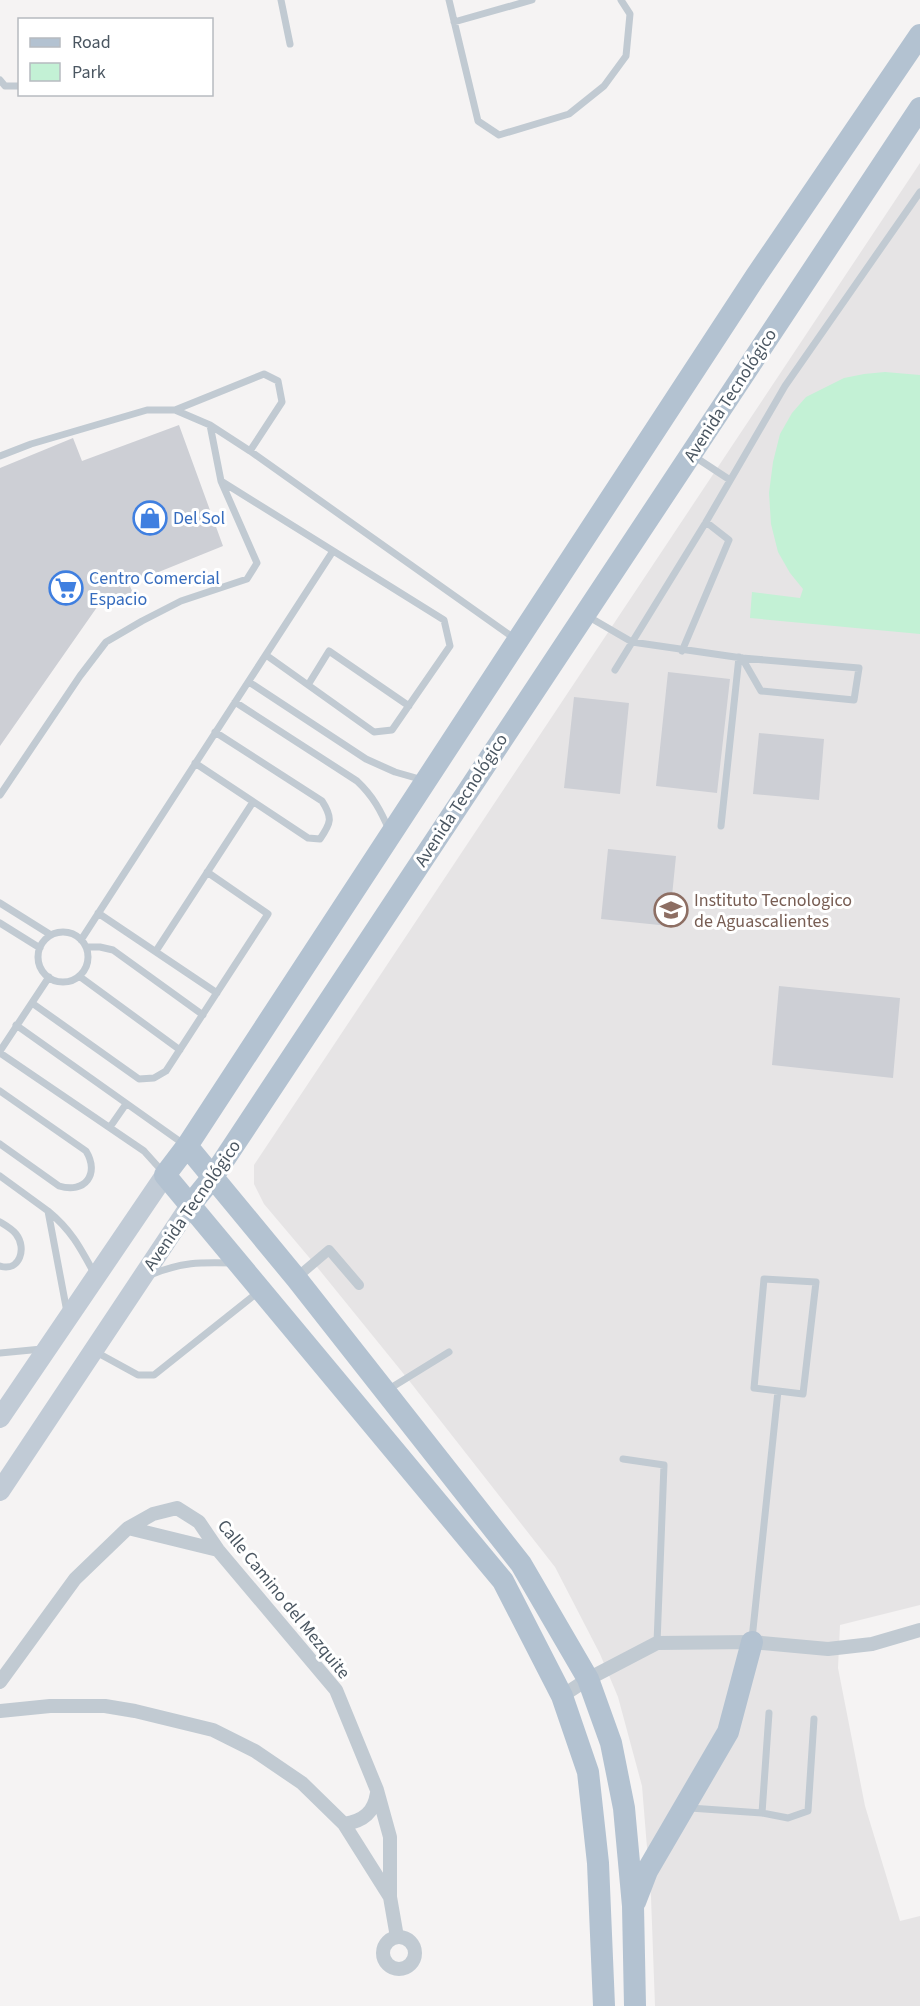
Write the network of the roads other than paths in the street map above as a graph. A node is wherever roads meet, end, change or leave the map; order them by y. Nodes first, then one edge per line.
1 (281, 0) edge
2 (449, 0) edge
3 (532, 0) edge
4 (621, 0) edge
5 (454, 22) junction
6 (920, 35) edge
7 (290, 44) dead end
8 (0, 81) edge
9 (18, 86) edge
10 (920, 108) edge
11 (920, 192) edge
12 (175, 410) junction
13 (210, 425) junction
14 (250, 451) junction
15 (691, 454) junction
16 (0, 456) edge
17 (730, 480) junction
18 (220, 481) junction
19 (705, 522) junction
20 (333, 551) junction
21 (585, 614) junction
22 (517, 640) junction
23 (632, 642) junction
24 (682, 651) junction
25 (266, 655) junction
26 (740, 658) junction
27 (615, 670) dead end
28 (249, 682) junction
29 (308, 685) junction
30 (236, 702) junction
31 (409, 706) junction
32 (215, 732) junction
33 (195, 763) junction
34 (425, 780) junction
35 (0, 795) edge
36 (253, 802) junction
37 (721, 826) dead end
38 (390, 834) junction
39 (207, 872) junction
40 (0, 903) edge
41 (98, 913) junction
42 (0, 923) edge
43 (51, 935) junction
44 (84, 944) junction
45 (40, 948) junction
46 (156, 951) junction
47 (79, 976) junction
48 (49, 977) junction
49 (218, 993) junction
50 (32, 1003) junction
51 (203, 1016) junction
52 (16, 1025) junction
53 (180, 1050) junction
54 (0, 1052) edge
55 (0, 1091) edge
56 (126, 1104) junction
57 (110, 1127) junction
58 (0, 1144) edge
59 (187, 1146) junction
60 (165, 1175) junction
61 (0, 1176) edge
62 (212, 1178) junction
63 (191, 1204) junction
64 (48, 1211) junction
65 (0, 1222) edge
66 (240, 1263) junction
67 (0, 1266) edge
68 (96, 1276) junction
69 (296, 1278) junction
70 (140, 1280) junction
71 (359, 1285) dead end
72 (261, 1289) junction
73 (68, 1317) junction
74 (48, 1348) junction
75 (94, 1350) junction
76 (449, 1352) dead end
77 (0, 1353) edge
78 (778, 1391) junction
79 (384, 1392) junction
80 (0, 1418) edge
81 (623, 1459) dead end
82 (0, 1491) edge
83 (128, 1528) junction
84 (218, 1550) junction
85 (920, 1630) edge
86 (752, 1642) junction
87 (657, 1643) junction
88 (588, 1679) junction
89 (0, 1682) edge
90 (562, 1696) junction
91 (0, 1711) edge
92 (769, 1713) dead end
93 (814, 1719) dead end
94 (377, 1791) junction
95 (684, 1807) junction
96 (762, 1813) junction
97 (344, 1824) junction
98 (390, 1897) junction
99 (633, 1906) junction
100 (397, 1937) dead end
101 (604, 2006) edge
102 (635, 2006) edge

1 - 7 lane
2 - 5 lane
3 - 5 lane
4 - 5 lane
6 - 22 main road, Avenida Tecnológico
8 - 9 lane
10 - 15 main road, Avenida Tecnológico
11 - 17 lane
12 - 13 lane
12 - 14 lane
12 - 16 lane
13 - 14 lane
13 - 18 lane
14 - 22 lane
15 - 17 lane
15 - 21 main road, Avenida Tecnológico
17 - 19 lane
18 - 20 lane
18 - 35 lane
19 - 23 lane
19 - 24 lane
20 - 25 lane
20 - 31 lane
21 - 23 lane
21 - 62 main road, Avenida Tecnológico
22 - 34 main road, Avenida Tecnológico
23 - 24 lane
23 - 27 lane
24 - 26 lane
25 - 28 lane
25 - 29 lane
26 - 26 lane
26 - 37 lane
28 - 30 lane
28 - 34 lane
29 - 31 lane
29 - 31 lane
30 - 32 lane
30 - 38 lane
32 - 33 lane
32 - 36 lane
33 - 36 lane
33 - 41 lane
34 - 38 main road, Avenida Tecnológico
36 - 39 lane
38 - 59 main road, Avenida Tecnológico
39 - 46 lane
39 - 49 lane
40 - 43 lane
41 - 44 lane
41 - 46 lane
42 - 45 lane
43 - 44 lane
43 - 45 lane
44 - 47 lane
44 - 51 lane
45 - 48 lane
46 - 49 lane
47 - 48 lane
47 - 53 lane
48 - 50 lane
49 - 51 lane
50 - 52 lane
50 - 53 lane
51 - 53 lane
52 - 54 lane
52 - 56 lane
54 - 57 lane
55 - 58 lane
56 - 57 lane
56 - 59 lane
57 - 60 lane
59 - 60 main road, Avenida Tecnológico
59 - 62 main road
60 - 63 main road
60 - 68 main road, Avenida Tecnológico
61 - 64 lane
62 - 63 main road, Avenida Tecnológico
62 - 69 main road
63 - 66 main road
63 - 70 main road, Avenida Tecnológico
64 - 68 lane
64 - 73 lane
65 - 67 lane
66 - 70 lane
66 - 72 main road
68 - 73 main road, Avenida Tecnológico
69 - 71 street
69 - 79 main road
70 - 75 main road, Avenida Tecnológico
72 - 75 lane
72 - 90 main road
73 - 74 main road, Avenida Tecnológico
74 - 77 lane
74 - 80 main road, Avenida Tecnológico
75 - 82 main road, Avenida Tecnológico
76 - 79 lane
78 - 78 lane
78 - 86 lane
79 - 88 main road
81 - 87 lane
83 - 84 street
83 - 84 street, Calle Camino del Mezquite
83 - 89 street
84 - 94 street, Calle Camino del Mezquite
85 - 86 street
86 - 87 street
86 - 95 main road
87 - 88 street
88 - 90 street
88 - 99 main road
90 - 101 main road
91 - 97 street
92 - 96 lane
93 - 96 lane
94 - 97 street
94 - 98 street, Calle Camino del Mezquite
95 - 96 lane
95 - 99 main road
97 - 98 street
98 - 100 street
99 - 102 main road

